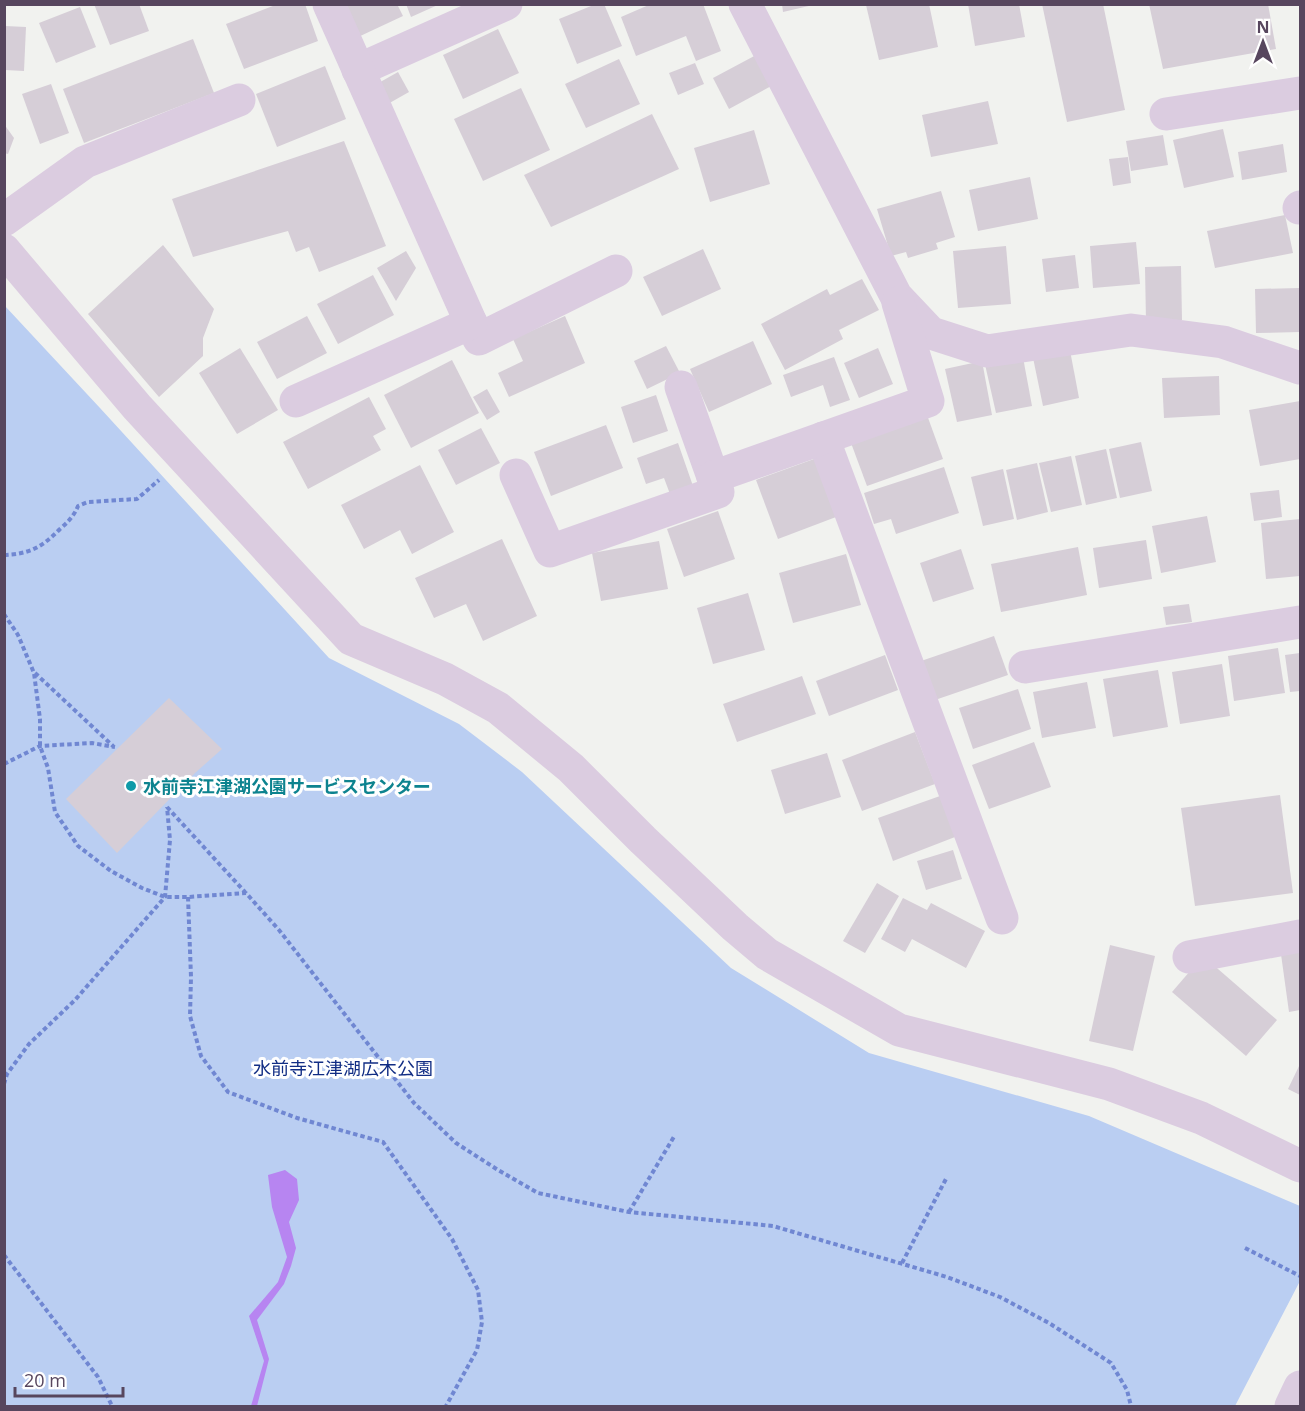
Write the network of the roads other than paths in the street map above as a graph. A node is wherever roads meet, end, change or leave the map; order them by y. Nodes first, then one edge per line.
1 (329, 4) edge
2 (506, 4) edge
3 (745, 4) edge
4 (358, 70) junction
5 (1300, 93) edge
6 (239, 100) dead end
7 (1166, 114) dead end
8 (4, 220) edge
9 (4, 250) edge
10 (615, 271) dead end
11 (896, 296) junction
12 (471, 323) junction
13 (1300, 368) edge
14 (681, 387) dead end
15 (296, 401) dead end
16 (823, 438) junction
17 (516, 475) dead end
18 (713, 477) junction
19 (1300, 622) edge
20 (1025, 668) dead end
21 (1002, 918) dead end
22 (1300, 936) edge
23 (1189, 957) dead end
24 (1300, 1166) edge
25 (1300, 1387) edge
26 (1291, 1407) edge

1 - 4 street
2 - 4 street
3 - 11 street
4 - 12 street
5 - 7 street
6 - 8 street
9 - 24 street
10 - 12 street
11 - 13 street
11 - 16 street
12 - 15 street
14 - 18 street
16 - 18 street
16 - 21 street
17 - 18 street
19 - 20 street
22 - 23 street
25 - 26 street

